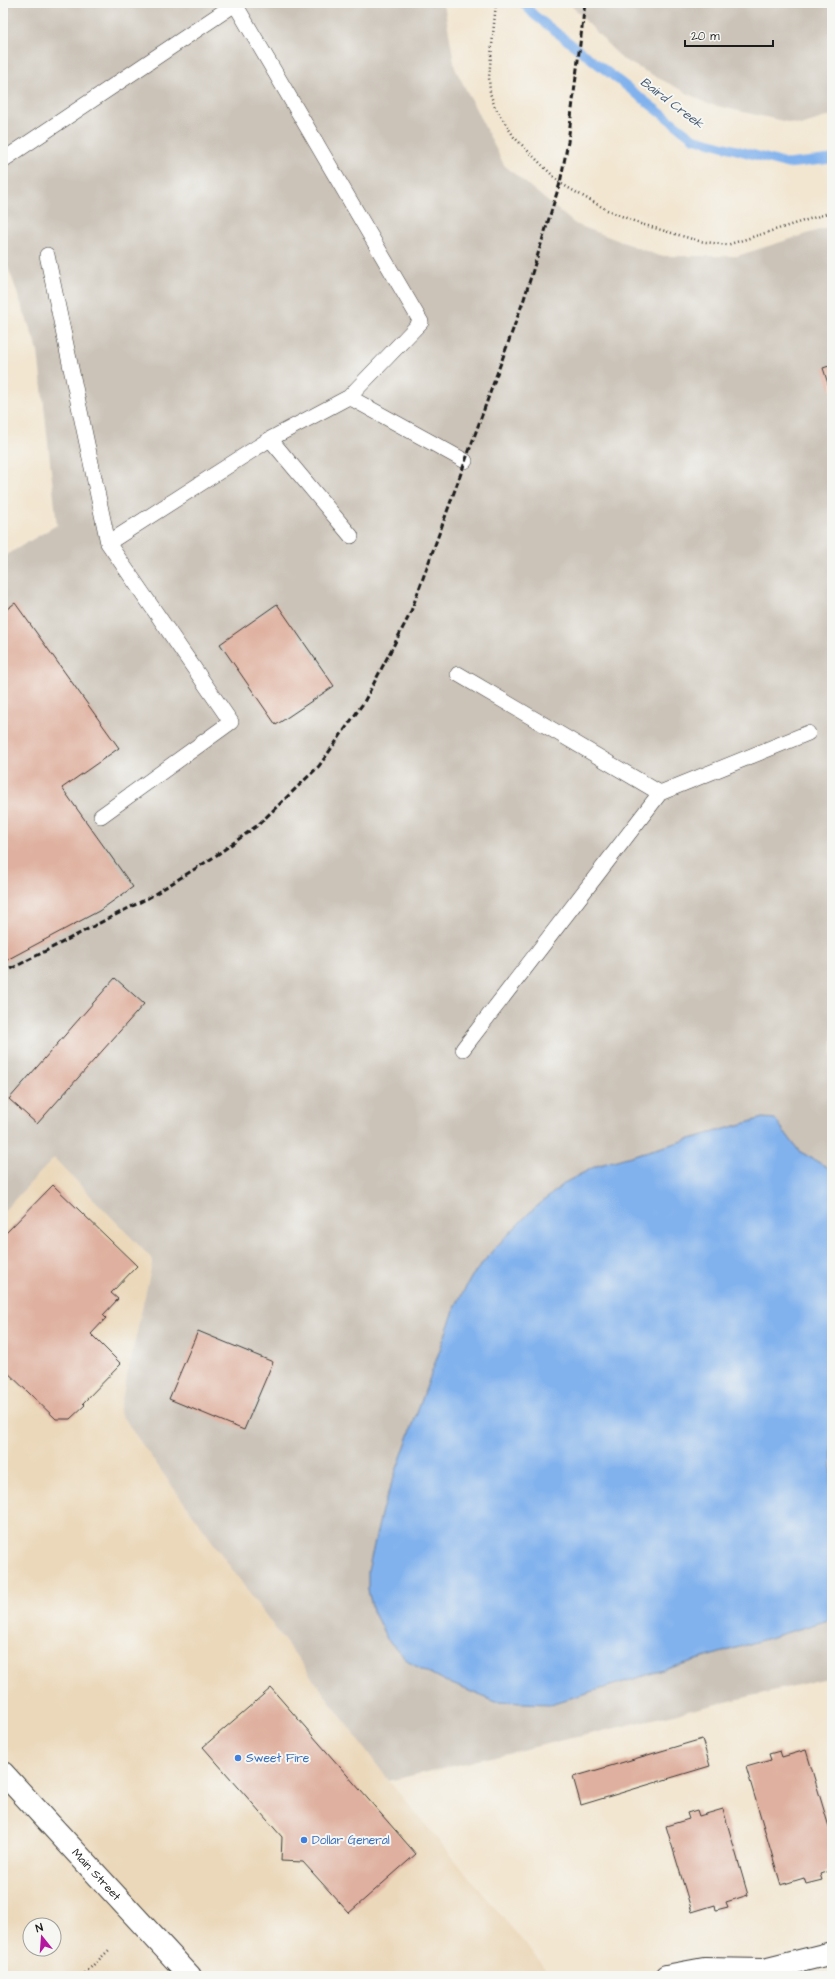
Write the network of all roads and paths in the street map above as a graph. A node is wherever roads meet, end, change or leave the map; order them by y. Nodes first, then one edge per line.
1 (496, 3) edge
2 (3, 160) edge
3 (832, 212) edge
4 (47, 256) dead end
5 (349, 398) junction
6 (270, 439) junction
7 (465, 461) dead end
8 (351, 536) dead end
9 (108, 543) junction
10 (458, 674) dead end
11 (808, 733) dead end
12 (660, 793) junction
13 (101, 816) dead end
14 (463, 1049) dead end
15 (3, 1773) edge
16 (110, 1949) dead end
17 (832, 1952) edge
18 (758, 1973) edge
19 (82, 1976) edge
20 (190, 1976) edge
21 (666, 1976) edge

1 - 3 path
2 - 5 lane
4 - 9 lane
5 - 6 lane
5 - 7 lane
6 - 8 lane
6 - 9 lane
9 - 13 lane
10 - 12 lane
11 - 12 lane
12 - 14 lane
15 - 20 main road, Main Street
16 - 19 path
17 - 18 main road
18 - 21 main road

